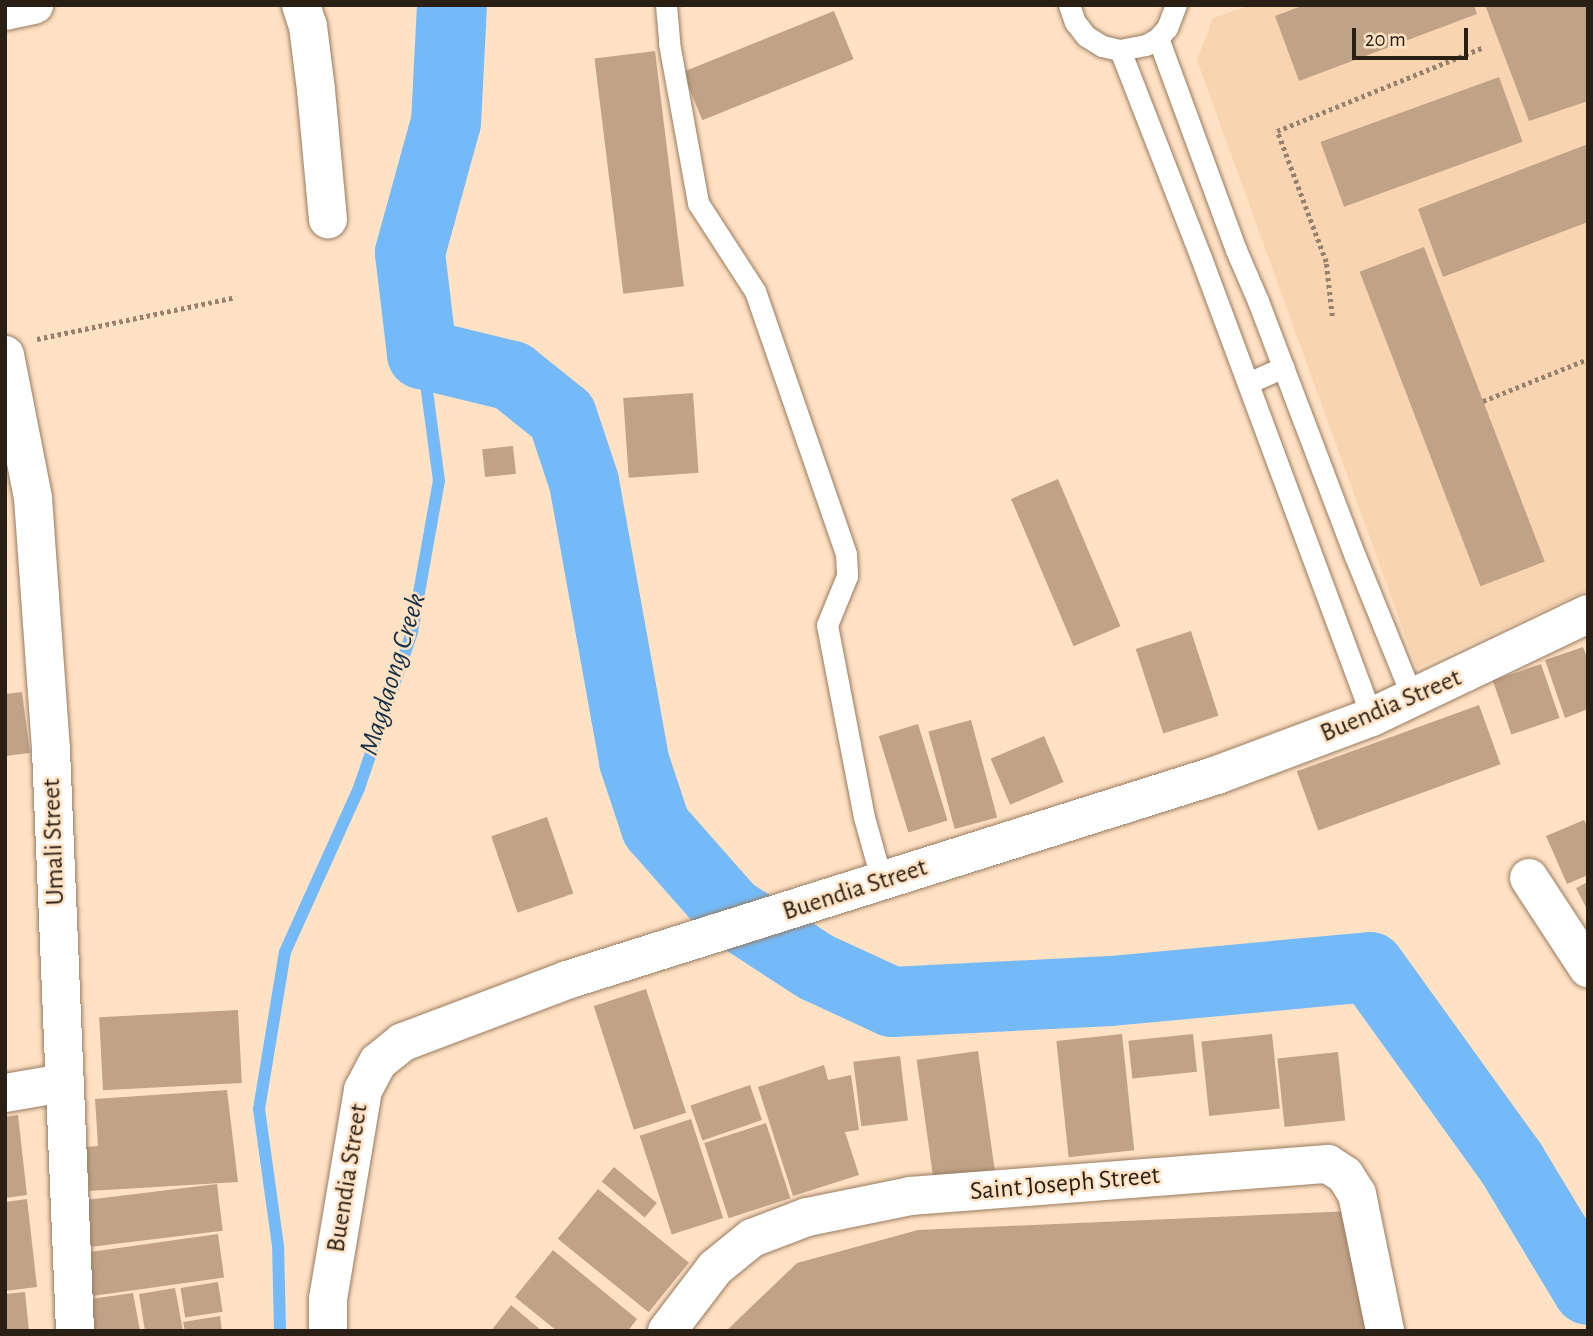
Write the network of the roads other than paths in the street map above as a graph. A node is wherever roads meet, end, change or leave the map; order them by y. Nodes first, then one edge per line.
1 (34, 5) edge
2 (302, 5) edge
3 (666, 5) edge
4 (1069, 5) edge
5 (1176, 5) edge
6 (5, 10) edge
7 (1158, 38) junction
8 (1120, 50) junction
9 (328, 219) dead end
10 (1236, 250) junction
11 (1200, 255) junction
12 (19, 348) edge
13 (1284, 368) junction
14 (1248, 383) junction
15 (1588, 614) edge
16 (1413, 699) junction
17 (1372, 718) junction
18 (1530, 878) dead end
19 (882, 882) junction
20 (1588, 968) edge
21 (63, 1083) junction
22 (5, 1093) edge
23 (75, 1331) edge
24 (328, 1331) edge
25 (667, 1331) edge
26 (1385, 1331) edge

1 - 6 street
2 - 9 street
3 - 19 lane
4 - 8 lane
5 - 7 lane
7 - 8 lane
7 - 10 lane
8 - 11 lane
10 - 11 lane
10 - 13 lane
11 - 14 lane
12 - 21 street, Umali Street
13 - 14 lane
13 - 16 lane
14 - 17 lane
15 - 16 street, Buendia Street
16 - 17 street, Buendia Street
17 - 19 street, Buendia Street
18 - 20 street
19 - 24 street, Buendia Street
21 - 22 street
21 - 23 street, Umali Street
25 - 26 street, Saint Joseph Street

